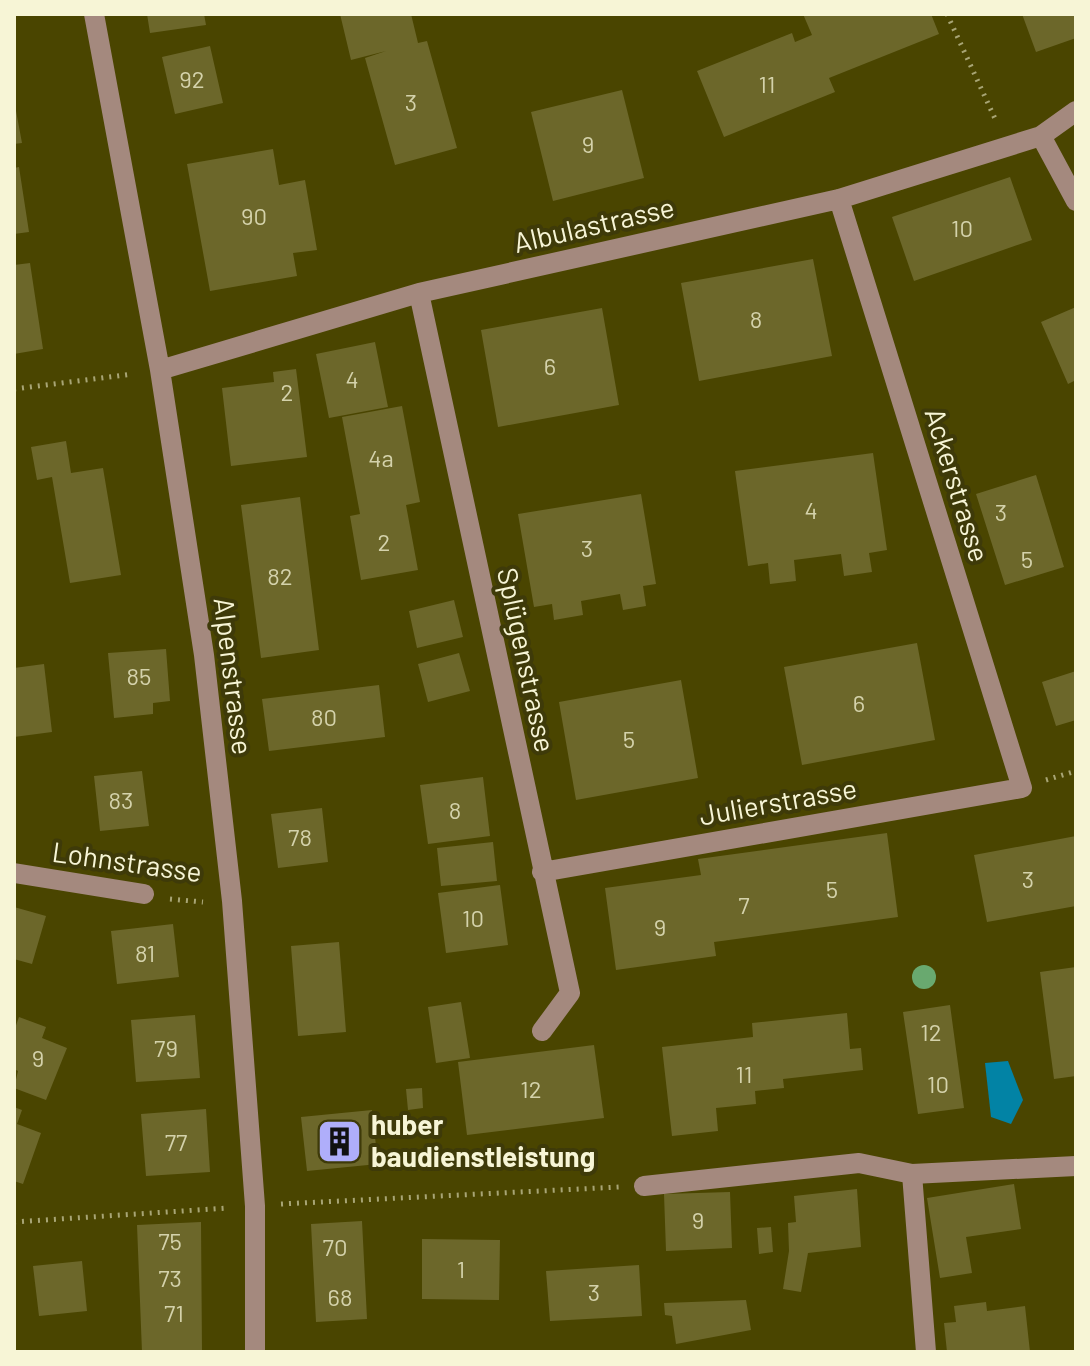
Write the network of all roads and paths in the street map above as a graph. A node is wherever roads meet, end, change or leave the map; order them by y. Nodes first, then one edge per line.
1 (94, 14) edge
2 (947, 14) edge
3 (1076, 111) edge
4 (1041, 136) junction
5 (1008, 146) junction
6 (839, 199) junction
7 (1076, 201) edge
8 (419, 293) junction
9 (160, 370) junction
10 (134, 373) dead end
11 (14, 389) edge
12 (1022, 788) joint
13 (542, 872) junction
14 (14, 873) edge
15 (144, 894) joint
16 (232, 901) junction
17 (542, 1031) dead end
18 (1076, 1166) edge
19 (912, 1174) junction
20 (644, 1186) joint
21 (255, 1206) junction
22 (14, 1222) edge
23 (255, 1352) edge
24 (926, 1352) edge

1 - 9 street, Alpenstrasse
2 - 5 path
3 - 4 street, Albulastrasse
4 - 5 street, Albulastrasse
4 - 7 street
5 - 6 street, Albulastrasse
6 - 8 street, Albulastrasse
6 - 12 street, Ackerstrasse
8 - 9 street, Albulastrasse
8 - 13 street, Splügenstrasse
9 - 16 street, Alpenstrasse
10 - 11 path
12 - 13 street, Julierstrasse
13 - 17 street, Splügenstrasse
14 - 15 street, Lohnstrasse
15 - 16 path, Lohnstrasse
16 - 21 street, Alpenstrasse
18 - 19 street
19 - 20 street
19 - 24 street
20 - 21 path
21 - 22 path
21 - 23 street, Alpenstrasse

